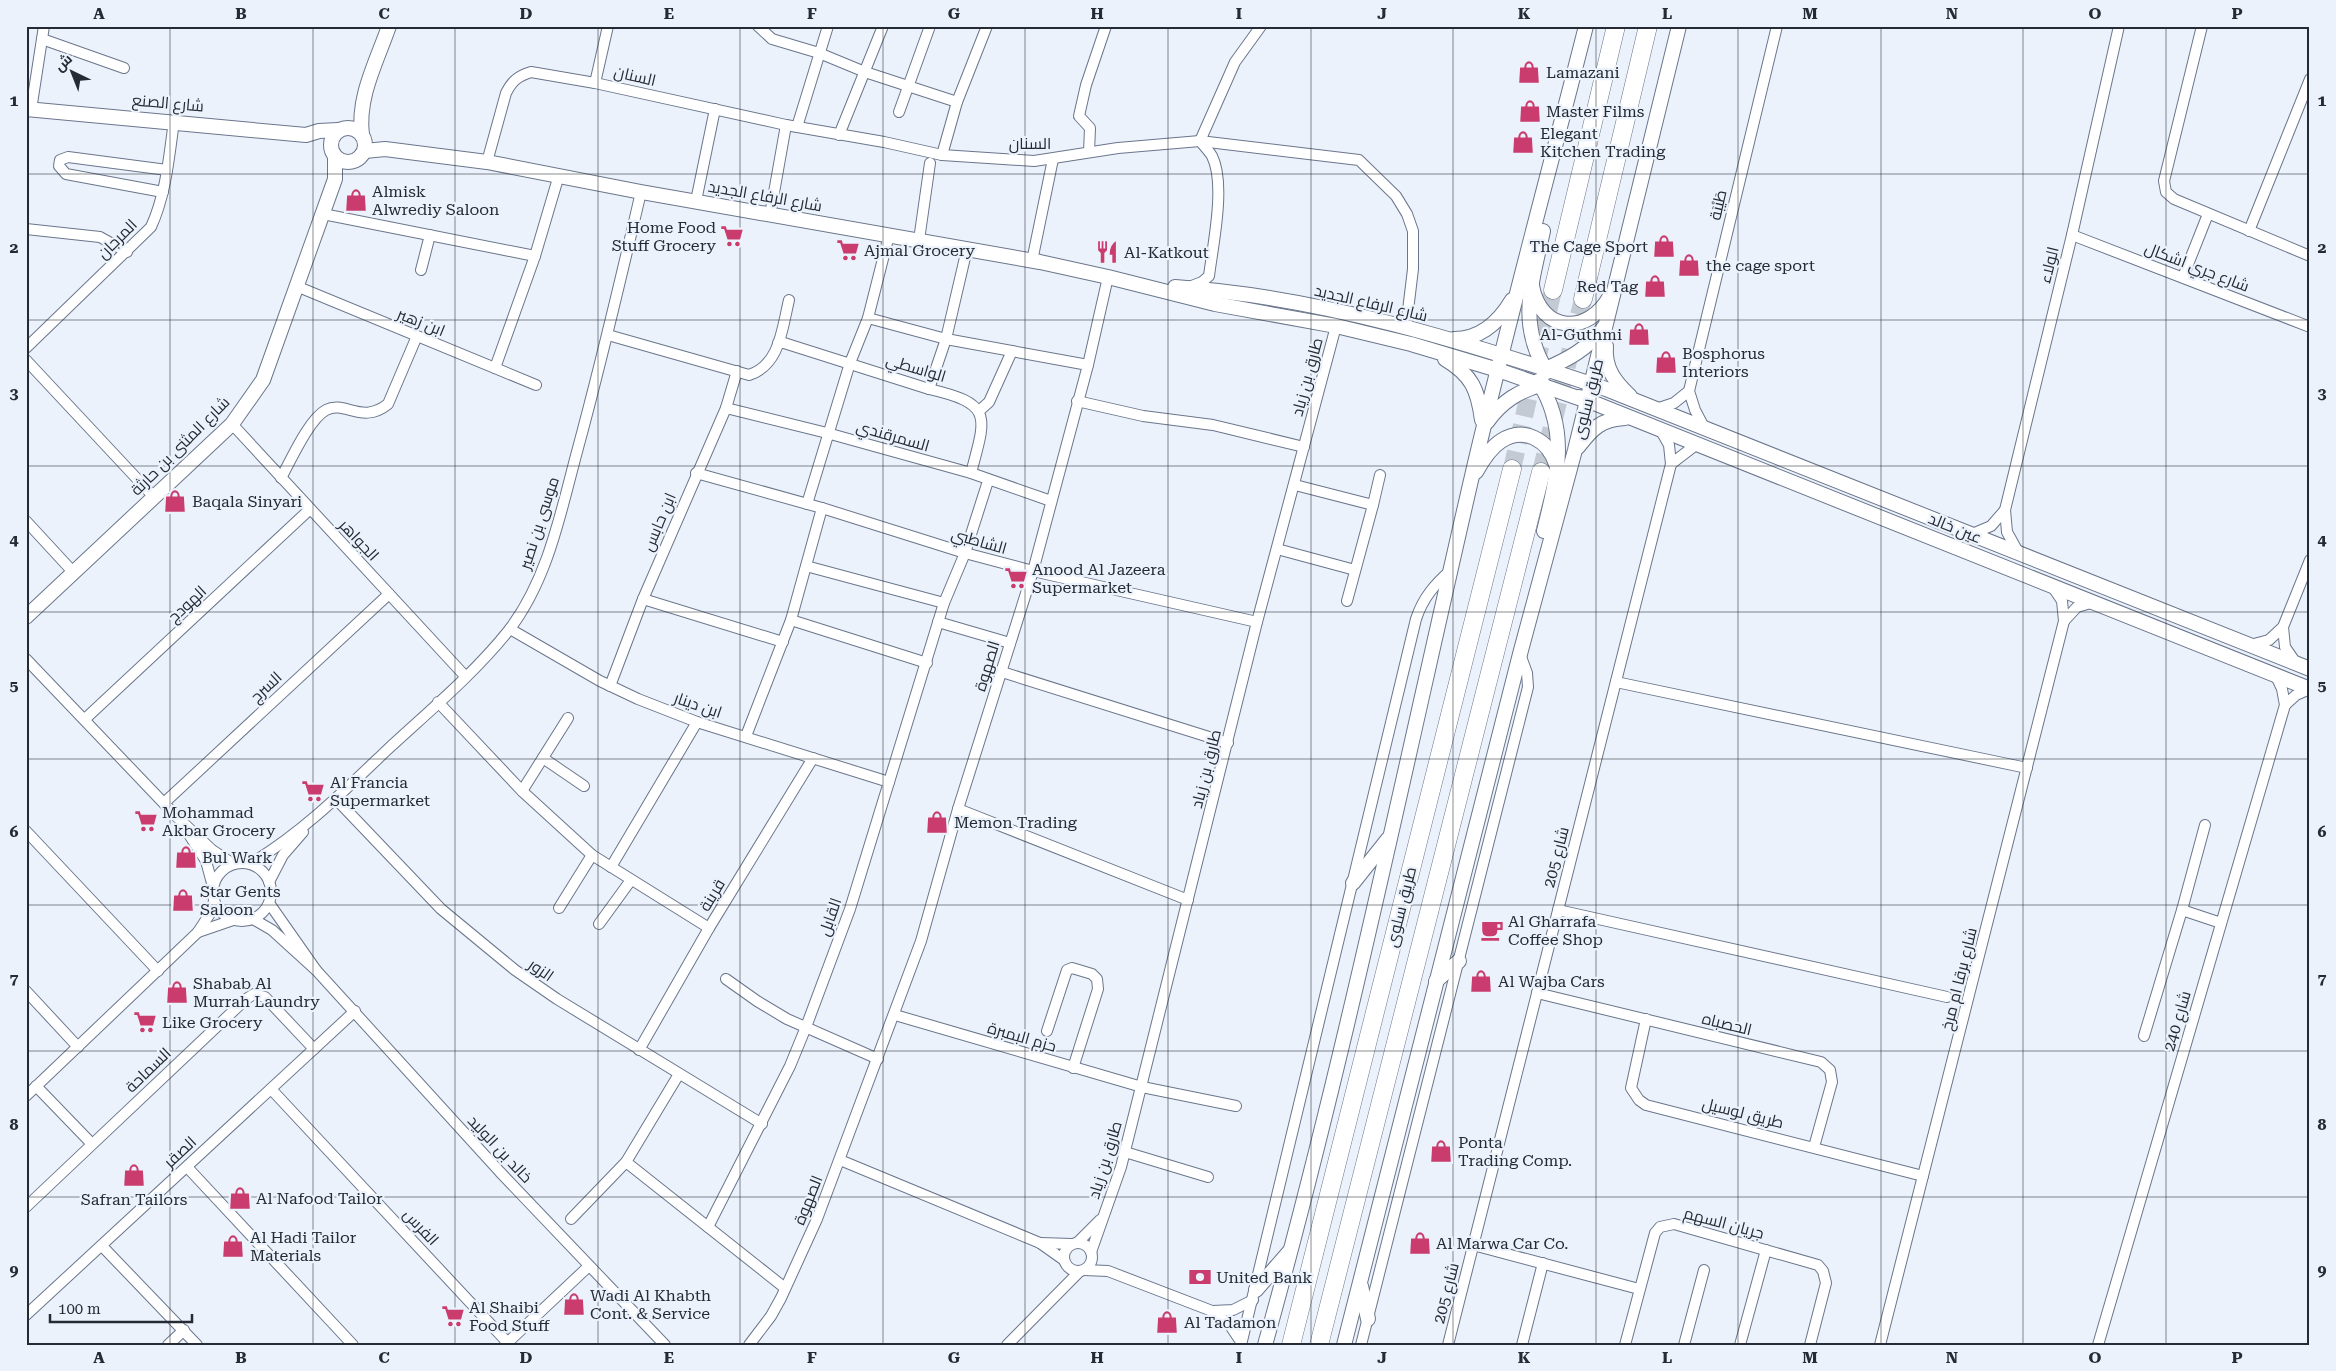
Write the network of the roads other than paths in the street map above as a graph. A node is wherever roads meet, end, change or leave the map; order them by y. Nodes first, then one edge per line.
1 (44, 26) edge
2 (389, 26) edge
3 (608, 26) edge
4 (828, 26) edge
5 (883, 26) edge
6 (930, 26) edge
7 (987, 26) edge
8 (1106, 26) edge
9 (1261, 26) edge
10 (1586, 26) edge
11 (1616, 26) edge
12 (1648, 26) edge
13 (1679, 26) edge
14 (1777, 26) edge
15 (2119, 26) edge
16 (2202, 26) edge
17 (758, 27) edge
18 (42, 39) junction
19 (819, 53) junction
20 (124, 68) dead end
21 (865, 72) junction
22 (2310, 79) edge
23 (595, 83) junction
24 (909, 85) junction
25 (363, 97) junction
26 (957, 102) junction
27 (29, 109) edge
28 (715, 110) junction
29 (898, 112) dead end
30 (174, 121) junction
31 (786, 125) junction
32 (796, 127) junction
33 (341, 129) junction
34 (306, 135) junction
35 (839, 135) junction
36 (363, 136) junction
37 (1200, 141) junction
38 (385, 149) junction
39 (1089, 152) junction
40 (334, 155) junction
41 (942, 155) junction
42 (357, 159) junction
43 (1053, 159) junction
44 (487, 162) junction
45 (930, 163) dead end
46 (167, 170) junction
47 (559, 175) junction
48 (335, 179) junction
49 (163, 192) junction
50 (641, 192) junction
51 (696, 202) junction
52 (1542, 203) junction
53 (323, 214) junction
54 (2208, 214) junction
55 (770, 215) junction
56 (26, 229) edge
57 (2249, 231) junction
58 (430, 235) junction
59 (889, 235) junction
60 (2072, 235) junction
61 (919, 240) junction
62 (967, 249) junction
63 (127, 252) junction
64 (535, 256) junction
65 (2310, 256) edge
66 (1032, 261) junction
67 (421, 270) dead end
68 (1209, 276) junction
69 (1108, 277) junction
70 (2183, 277) junction
71 (1532, 282) junction
72 (1137, 284) junction
73 (1617, 284) junction
74 (296, 286) junction
75 (1188, 288) junction
76 (1519, 288) junction
77 (1553, 290) tunnel mouth
78 (1222, 292) junction
79 (1583, 299) tunnel mouth
80 (788, 300) dead end
81 (868, 318) junction
82 (1607, 323) junction
83 (1336, 326) junction
84 (1406, 327) junction
85 (2310, 327) edge
86 (608, 335) junction
87 (417, 336) junction
88 (1445, 338) junction
89 (946, 339) junction
90 (778, 344) junction
91 (26, 348) edge
92 (1425, 348) junction
93 (1012, 351) junction
94 (1502, 355) junction
95 (26, 360) edge
96 (850, 364) junction
97 (1088, 364) junction
98 (495, 368) junction
99 (1498, 370) junction
100 (737, 371) junction
101 (1540, 376) junction
102 (1555, 381) junction
103 (1592, 384) junction
104 (536, 385) dead end
105 (929, 389) junction
106 (1689, 391) junction
107 (1077, 401) junction
108 (1587, 401) junction
109 (1635, 401) junction
110 (726, 408) junction
111 (1654, 409) junction
112 (979, 411) junction
113 (1628, 417) junction
114 (232, 424) junction
115 (1704, 427) junction
116 (1483, 429) junction
117 (1660, 429) junction
118 (827, 433) junction
119 (1697, 444) junction
120 (1304, 447) junction
121 (1575, 450) junction
122 (1671, 464) junction
123 (1512, 469) tunnel mouth
124 (1549, 470) junction
125 (696, 473) junction
126 (971, 474) junction
127 (1380, 475) dead end
128 (281, 478) junction
129 (1472, 478) junction
130 (988, 481) junction
131 (1295, 484) junction
132 (154, 497) junction
133 (1051, 501) junction
134 (807, 504) junction
135 (1373, 505) junction
136 (822, 508) junction
137 (309, 510) junction
138 (2006, 510) junction
139 (26, 521) edge
140 (1972, 534) junction
141 (1276, 549) junction
142 (2018, 552) junction
143 (965, 554) junction
144 (2310, 560) edge
145 (806, 566) junction
146 (1452, 569) junction
147 (1355, 570) junction
148 (1033, 571) junction
149 (74, 573) junction
150 (2052, 585) junction
151 (389, 594) junction
152 (643, 599) junction
153 (1347, 600) dead end
154 (2095, 602) junction
155 (944, 603) junction
156 (26, 617) edge
157 (791, 620) junction
158 (2064, 620) junction
159 (938, 622) junction
160 (1257, 622) junction
161 (2283, 627) junction
162 (510, 629) junction
163 (783, 642) junction
164 (1010, 643) junction
165 (2250, 645) junction
166 (1520, 654) junction
167 (26, 659) edge
168 (927, 663) junction
169 (2303, 667) edge
170 (1002, 672) junction
171 (2275, 674) junction
172 (465, 676) junction
173 (1616, 682) junction
174 (610, 686) junction
175 (2310, 689) edge
176 (438, 702) junction
177 (2285, 705) junction
178 (568, 718) dead end
179 (84, 719) junction
180 (697, 722) junction
181 (746, 736) junction
182 (1228, 743) junction
183 (543, 758) junction
184 (813, 758) junction
185 (2027, 768) junction
186 (889, 782) junction
187 (584, 786) dead end
188 (522, 790) junction
189 (336, 799) junction
190 (164, 803) junction
191 (958, 810) junction
192 (319, 814) junction
193 (176, 816) junction
194 (2205, 825) dead end
195 (26, 831) edge
196 (1390, 837) junction
197 (592, 855) junction
198 (233, 864) junction
199 (250, 864) junction
200 (611, 867) junction
201 (631, 880) junction
202 (270, 882) junction
203 (1353, 883) junction
204 (213, 887) junction
205 (1188, 900) junction
206 (214, 901) junction
207 (269, 903) junction
208 (559, 908) dead end
209 (1558, 910) junction
210 (2182, 910) junction
211 (253, 919) junction
212 (232, 920) junction
213 (2221, 923) junction
214 (599, 924) dead end
215 (709, 928) junction
216 (198, 932) junction
217 (1459, 961) junction
218 (316, 970) junction
219 (158, 971) junction
220 (726, 979) dead end
221 (1436, 981) junction
222 (26, 991) edge
223 (1537, 993) junction
224 (1948, 997) dead end
225 (355, 1011) junction
226 (895, 1015) junction
227 (1646, 1019) junction
228 (806, 1027) junction
229 (1047, 1030) dead end
230 (2144, 1036) dead end
231 (78, 1047) junction
232 (314, 1049) junction
233 (639, 1050) junction
234 (878, 1059) junction
235 (1073, 1068) junction
236 (679, 1074) junction
237 (36, 1086) junction
238 (1142, 1087) junction
239 (271, 1088) junction
240 (26, 1096) edge
241 (1236, 1106) dead end
242 (762, 1124) junction
243 (92, 1144) junction
244 (1814, 1147) junction
245 (1125, 1152) junction
246 (840, 1160) junction
247 (626, 1162) junction
248 (187, 1166) junction
249 (1923, 1176) junction
250 (1208, 1177) dead end
251 (26, 1207) edge
252 (1102, 1218) junction
253 (571, 1219) dead end
254 (708, 1227) junction
255 (1040, 1243) junction
256 (1075, 1244) junction
257 (1474, 1245) junction
258 (102, 1246) junction
259 (1292, 1247) junction
260 (1766, 1250) junction
261 (1092, 1254) junction
262 (1065, 1262) junction
263 (1543, 1263) junction
264 (589, 1266) junction
265 (1082, 1270) junction
266 (1704, 1270) dead end
267 (1108, 1271) junction
268 (1360, 1280) junction
269 (785, 1288) junction
270 (1640, 1289) junction
271 (1060, 1290) junction
272 (1254, 1295) junction
273 (1212, 1311) junction
274 (26, 1316) edge
275 (1368, 1319) junction
276 (184, 1330) junction
277 (1241, 1343) edge
278 (506, 1344) edge
279 (168, 1345) edge
280 (197, 1345) edge
281 (353, 1345) edge
282 (666, 1345) edge
283 (749, 1345) edge
284 (1007, 1345) edge
285 (1265, 1345) edge
286 (1291, 1345) edge
287 (1319, 1345) edge
288 (1344, 1345) edge
289 (1361, 1345) edge
290 (1448, 1345) edge
291 (1522, 1345) edge
292 (1625, 1345) edge
293 (1684, 1345) edge
294 (1740, 1345) edge
295 (1810, 1345) edge
296 (1880, 1345) edge
297 (2098, 1345) edge

1 - 18 street
2 - 25 street
3 - 23 street
4 - 19 street
5 - 21 street
6 - 24 street
7 - 26 street
8 - 39 street
9 - 37 street
10 - 52 street, طريق سلوى
11 - 77 highway
12 - 79 highway
13 - 73 street, طريق سلوى
14 - 106 street, طَيْبَة
15 - 60 street, الولاء
16 - 54 street
17 - 19 street
18 - 20 street
18 - 27 street
19 - 21 street
19 - 32 street
21 - 24 street
21 - 35 street
22 - 57 street
23 - 28 street, السنان
23 - 44 street, السنان
24 - 26 street
24 - 29 street
25 - 33 street
25 - 36 street
26 - 41 street
27 - 30 street, شارع الصنع
28 - 31 street, السنان
28 - 51 street
30 - 34 street, شارع الصنع
30 - 46 street, المرجان
31 - 32 street, السنان
31 - 55 street
32 - 35 street, السنان
33 - 34 street, شارع الصنع
33 - 36 street
33 - 40 street
34 - 40 street, شارع الصنع
35 - 41 street, السنان
36 - 38 street, شارع الرفاع الجديد
36 - 42 street
37 - 39 street, السنان
37 - 68 street
37 - 84 street, السنان
38 - 42 street, شارع الرفاع الجديد
38 - 44 street, شارع الرفاع الجديد
39 - 43 street, السنان
40 - 42 street
40 - 48 street, شارع المثنى بن حارثة
41 - 43 street, السنان
42 - 48 street, شارع المثنى بن حارثة
43 - 66 street
44 - 47 street, شارع الرفاع الجديد
45 - 61 street
46 - 49 street, المرجان
46 - 49 street
47 - 50 street, شارع الرفاع الجديد
47 - 64 street
48 - 53 street, شارع المثنى بن حارثة
49 - 63 street, المرجان
50 - 51 street, شارع الرفاع الجديد
50 - 86 street, موسى بن نصير
51 - 55 street, شارع الرفاع الجديد
52 - 71 street
52 - 76 street, طريق سلوى
53 - 58 street
53 - 74 street, شارع المثنى بن حارثة
54 - 57 street
54 - 70 street
55 - 59 street, شارع الرفاع الجديد
56 - 63 street
57 - 65 street
58 - 64 street
58 - 67 street
59 - 61 street, شارع الرفاع الجديد
59 - 81 street
60 - 70 street, شارع جري اشكال
60 - 138 street, الولاء
61 - 62 street, شارع الرفاع الجديد
62 - 66 street, شارع الرفاع الجديد
62 - 89 street
63 - 91 street, المرجان
64 - 98 street
66 - 69 street, شارع الرفاع الجديد
68 - 75 street
68 - 78 street
69 - 72 street, شارع الرفاع الجديد
69 - 97 street, الصهوة
70 - 85 street, شارع جري اشكال
71 - 73 street
71 - 101 street
72 - 75 street, شارع الرفاع الجديد
72 - 83 street, شارع الرفاع الجديد
73 - 82 street, طريق سلوى
74 - 87 street, ابن زهير
74 - 114 street, شارع المثنى بن حارثة
75 - 78 street, شارع الرفاع الجديد
76 - 88 street
76 - 94 street, طريق سلوى
78 - 84 street, شارع الرفاع الجديد
80 - 90 street
81 - 89 street
81 - 96 street
82 - 101 street
82 - 103 street, طريق سلوى
82 - 109 street
83 - 92 street, شارع الرفاع الجديد
83 - 120 street, طارق بن زياد
84 - 88 street, شارع الرفاع الجديد
86 - 100 street
86 - 162 street, موسى بن نصير
87 - 98 street, ابن زهير
87 - 128 street
88 - 94 street, شارع الرفاع الجديد
89 - 93 street
89 - 105 street
90 - 96 street, الواسطي
90 - 100 street
92 - 99 street, شارع الرفاع الجديد
92 - 116 street
93 - 97 street
93 - 112 street
94 - 99 street, طريق سلوى
94 - 101 street, شارع الرفاع الجديد
95 - 132 street
96 - 105 street, الواسطي
96 - 118 street
97 - 107 street, الصهوة
98 - 104 street, ابن زهير
99 - 101 street, شارع الرفاع الجديد
99 - 116 street, طريق سلوى
100 - 110 street, ابن حابس
101 - 102 street
101 - 103 street, شارع الرفاع الجديد
101 - 108 street, شارع الرفاع الجديد
101 - 116 street
101 - 124 street
102 - 103 street
102 - 108 street
103 - 108 street, طريق سلوى
103 - 109 street, عين خالد
105 - 112 street, الواسطي
106 - 111 street
106 - 115 street
107 - 120 street
107 - 133 street, الصهوة
108 - 113 street, عين خالد
108 - 121 street, طريق سلوى
109 - 111 street, عين خالد
110 - 118 street, السمرقندي
110 - 125 street, ابن حابس
111 - 115 street, عين خالد
112 - 126 street
113 - 117 street, عين خالد
113 - 121 street
114 - 128 street, الجواهر
114 - 132 street, شارع المثنى بن حارثة
115 - 140 street, عين خالد
116 - 129 street, طريق سلوى
117 - 119 street, عين خالد
117 - 122 street, شارع 205
118 - 126 street, السمرقندي
118 - 134 street
119 - 122 street
119 - 150 street, عين خالد
120 - 131 street, طارق بن زياد
121 - 166 street, طريق سلوى
122 - 173 street, شارع 205
123 - 286 highway, طريق سلوى
124 - 129 street
124 - 166 street
124 - 287 highway, طريق سلوى
125 - 134 street, الشاطبي
125 - 152 street, ابن حابس
126 - 130 street, السمرقندي
127 - 135 street
128 - 137 street, الجواهر
129 - 146 street, طريق سلوى
130 - 133 street, السمرقندي
130 - 143 street, القابل
131 - 135 street
131 - 141 street, طارق بن زياد
132 - 149 street, شارع المثنى بن حارثة
133 - 148 street, الصهوة
134 - 136 street, الشاطبي
135 - 147 street
136 - 143 street, الشاطبي
136 - 145 street
137 - 151 street, الجواهر
137 - 179 street, الهودج
138 - 140 street
138 - 142 street, الولاء
139 - 149 street
140 - 142 street, عين خالد
141 - 147 street
141 - 160 street, طارق بن زياد
142 - 165 street, عين خالد
143 - 148 street, الشاطبي
143 - 155 street, القابل
144 - 161 street
145 - 155 street
145 - 157 street
146 - 196 street, طريق سلوى
146 - 203 street
147 - 153 street
148 - 160 street, الشاطبي
148 - 164 street, الصهوة
149 - 156 street, شارع المثنى بن حارثة
150 - 154 street, عين خالد
150 - 158 street, شارع برقا ام مرخ
151 - 172 street, الجواهر
151 - 190 street, السرج
152 - 163 street
152 - 174 street, ابن حابس
154 - 158 street
154 - 171 street, عين خالد
155 - 159 street, القابل
157 - 163 street
157 - 168 street
158 - 185 street, شارع برقا ام مرخ
159 - 164 street
159 - 168 street, القابل
160 - 182 street, طارق بن زياد
161 - 165 street
161 - 169 street
162 - 172 street, موسى بن نصير
162 - 174 street, ابن دينار
163 - 181 street
164 - 170 street, الصهوة
165 - 169 street, عين خالد
166 - 217 street
166 - 221 street, طريق سلوى
167 - 179 street
168 - 186 street, القابل
170 - 182 street
170 - 191 street, الصهوة
171 - 175 street, عين خالد
171 - 177 street
172 - 176 street, موسى بن نصير
173 - 185 street
173 - 209 street, شارع 205
174 - 180 street, ابن دينار
175 - 177 street
176 - 188 street
176 - 189 street, موسى بن نصير
177 - 213 street, شارع 240
178 - 183 street
179 - 190 street
180 - 181 street, ابن دينار
180 - 200 street
181 - 184 street, ابن دينار
182 - 205 street, طارق بن زياد
183 - 187 street
183 - 188 street
184 - 186 street, ابن دينار
184 - 215 street, قرينة
185 - 249 street, شارع برقا ام مرخ
186 - 228 street, القابل
188 - 197 street
189 - 192 street, موسى بن نصير
189 - 233 street, الزور
190 - 193 street
191 - 205 street
191 - 226 street, الصهوة
192 - 199 street, موسى بن نصير
192 - 202 street, موسى بن نصير
193 - 198 street
193 - 204 street
194 - 210 street
195 - 219 street
196 - 203 street
196 - 259 street, طريق سلوى
197 - 200 street
197 - 208 street
198 - 199 street
198 - 204 street
199 - 202 street
200 - 201 street
201 - 214 street
201 - 215 street
202 - 207 street
203 - 272 street
204 - 206 street
205 - 238 street, طارق بن زياد
206 - 212 street
206 - 216 street
207 - 211 street
207 - 218 street, خالد بن الوليد
209 - 223 street, شارع 205
209 - 224 street
210 - 213 street
210 - 230 street
211 - 212 street
211 - 218 street, خالد بن الوليد
212 - 216 street
213 - 297 street, شارع 240
215 - 233 street, قرينة
216 - 219 street
217 - 221 street
217 - 275 street
218 - 225 street, خالد بن الوليد
219 - 231 street
220 - 228 street
221 - 268 street, طريق سلوى
222 - 231 street
223 - 227 street, الحصباه
223 - 257 street, شارع 205
225 - 232 street, الصقر
225 - 264 street, خالد بن الوليد
226 - 234 street, الصهوة
226 - 235 street, حزم البمبرة
227 - 244 street, طريق لوسيل
227 - 244 street, الحصباه
228 - 234 street
228 - 242 street, القابل
229 - 235 street
231 - 237 street
232 - 239 street, الصقر
232 - 243 street, السماحة
233 - 236 street, الزور
234 - 246 street, الصهوة
235 - 238 street, حزم البمبرة
236 - 242 street, الزور
236 - 247 street
237 - 240 street
237 - 243 street
238 - 241 street, حزم البمبرة
238 - 245 street, طارق بن زياد
239 - 248 street, الصقر
239 - 278 street, الفرس
242 - 254 street, القابل
243 - 251 street, السماحة
244 - 249 street, طريق لوسيل
245 - 250 street
245 - 252 street, طارق بن زياد
246 - 255 street
246 - 269 street, الصهوة
247 - 253 street
247 - 254 street
248 - 258 street, الصقر
248 - 281 street
249 - 296 street, شارع برقا ام مرخ
252 - 256 street, طارق بن زياد
252 - 261 street, طارق بن زياد
254 - 269 street
255 - 256 street
255 - 262 street
256 - 261 street
256 - 262 street
257 - 263 street
257 - 290 street, شارع 205
258 - 274 street, الصقر
258 - 276 street
259 - 272 street
259 - 285 street, طريق سلوى
260 - 270 street, جريان السهم
260 - 294 street
260 - 295 street, جريان السهم
261 - 265 street
261 - 267 street
262 - 265 street
262 - 271 street
263 - 270 street
263 - 291 street
264 - 278 street
264 - 282 street, خالد بن الوليد
265 - 267 street
265 - 271 street
266 - 293 street
267 - 273 street
268 - 275 street
268 - 288 street, طريق سلوى
269 - 283 street, الصهوة
270 - 292 street, جريان السهم
271 - 284 street
272 - 273 street
272 - 277 street
273 - 277 street
275 - 289 street
276 - 279 street
276 - 280 street

